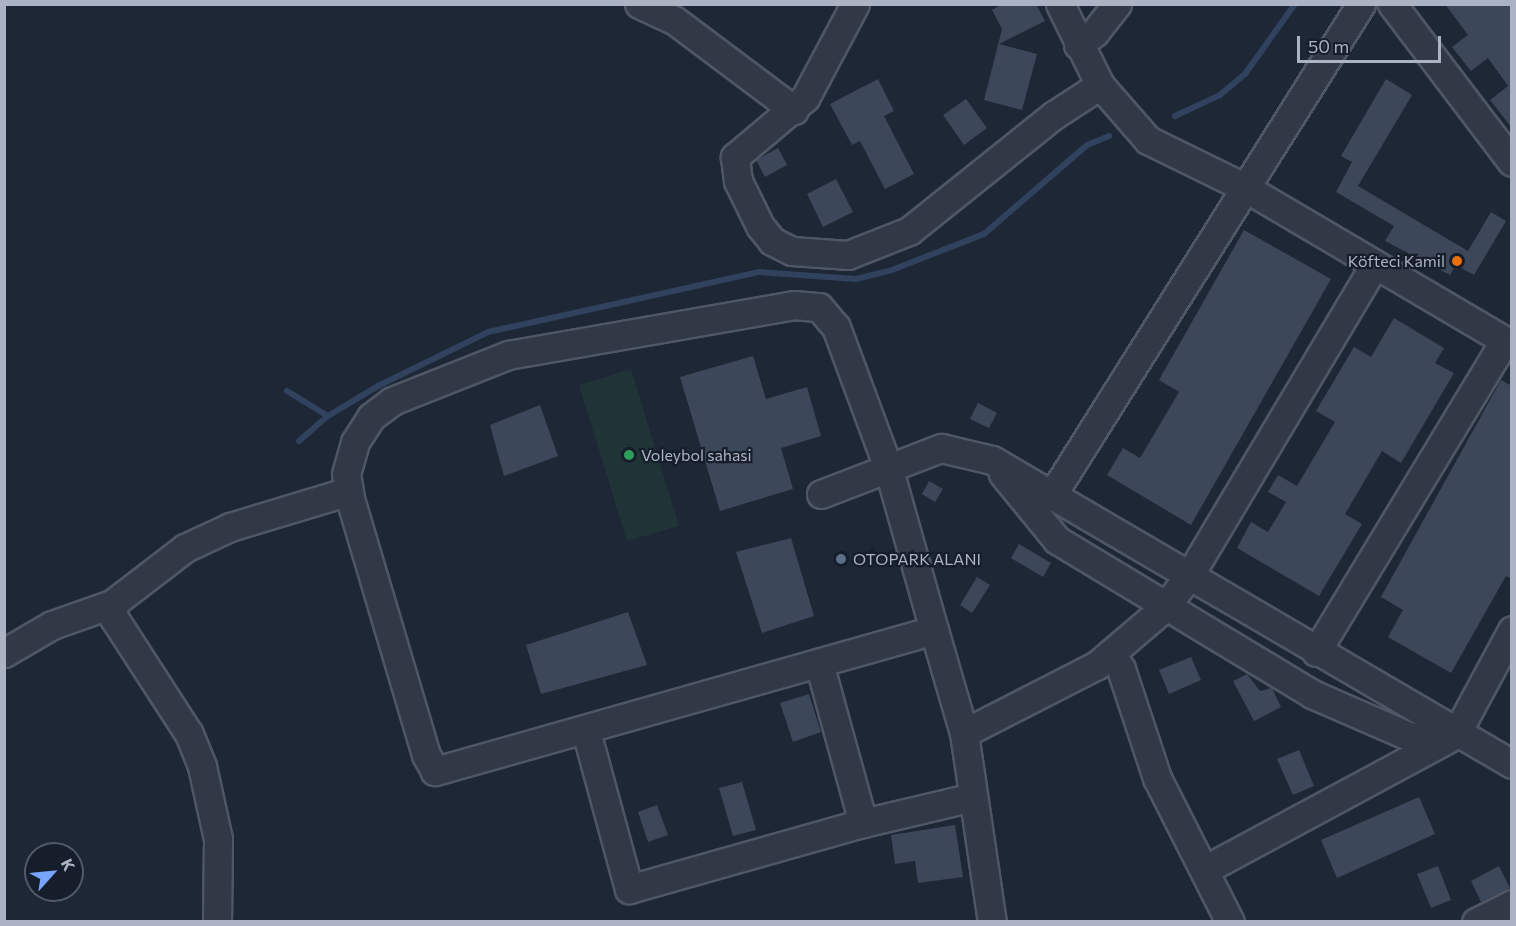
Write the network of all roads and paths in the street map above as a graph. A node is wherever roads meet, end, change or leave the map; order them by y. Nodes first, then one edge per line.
1 (639, 4) edge
2 (855, 4) edge
3 (1060, 4) edge
4 (1117, 4) edge
5 (1361, 4) edge
6 (1392, 4) edge
7 (1078, 45) junction
8 (1100, 85) junction
9 (794, 110) junction
10 (1512, 162) edge
11 (1244, 187) junction
12 (1375, 264) junction
13 (1508, 343) edge
14 (992, 460) junction
15 (889, 470) junction
16 (349, 491) junction
17 (821, 494) dead end
18 (1052, 495) junction
19 (1189, 576) junction
20 (112, 604) junction
21 (1166, 606) junction
22 (934, 630) junction
23 (1512, 630) edge
24 (1316, 652) junction
25 (4, 653) edge
26 (1111, 654) junction
27 (819, 663) junction
28 (586, 731) junction
29 (964, 733) junction
30 (1456, 734) junction
31 (1512, 764) edge
32 (973, 797) junction
33 (863, 823) junction
34 (1206, 869) junction
35 (217, 921) edge
36 (992, 921) edge
37 (1230, 921) edge

1 - 9 street
2 - 9 street
3 - 7 street
4 - 7 street
5 - 11 street
6 - 10 street
7 - 8 street
8 - 9 street
8 - 11 street
11 - 12 street
11 - 18 street
12 - 13 street
12 - 19 street
13 - 24 street
14 - 15 street
14 - 18 street
14 - 21 street
15 - 16 street
15 - 17 street
15 - 22 street
16 - 20 street
16 - 28 street
18 - 19 street
19 - 21 street
19 - 24 street
20 - 25 street
20 - 35 street
21 - 26 street
21 - 30 street
22 - 27 street
22 - 29 street
23 - 30 street
24 - 30 street
26 - 29 street
26 - 34 street
27 - 28 street
27 - 33 street
28 - 33 street
29 - 32 street
30 - 31 street
30 - 34 street
32 - 33 street
32 - 36 street
34 - 37 street

